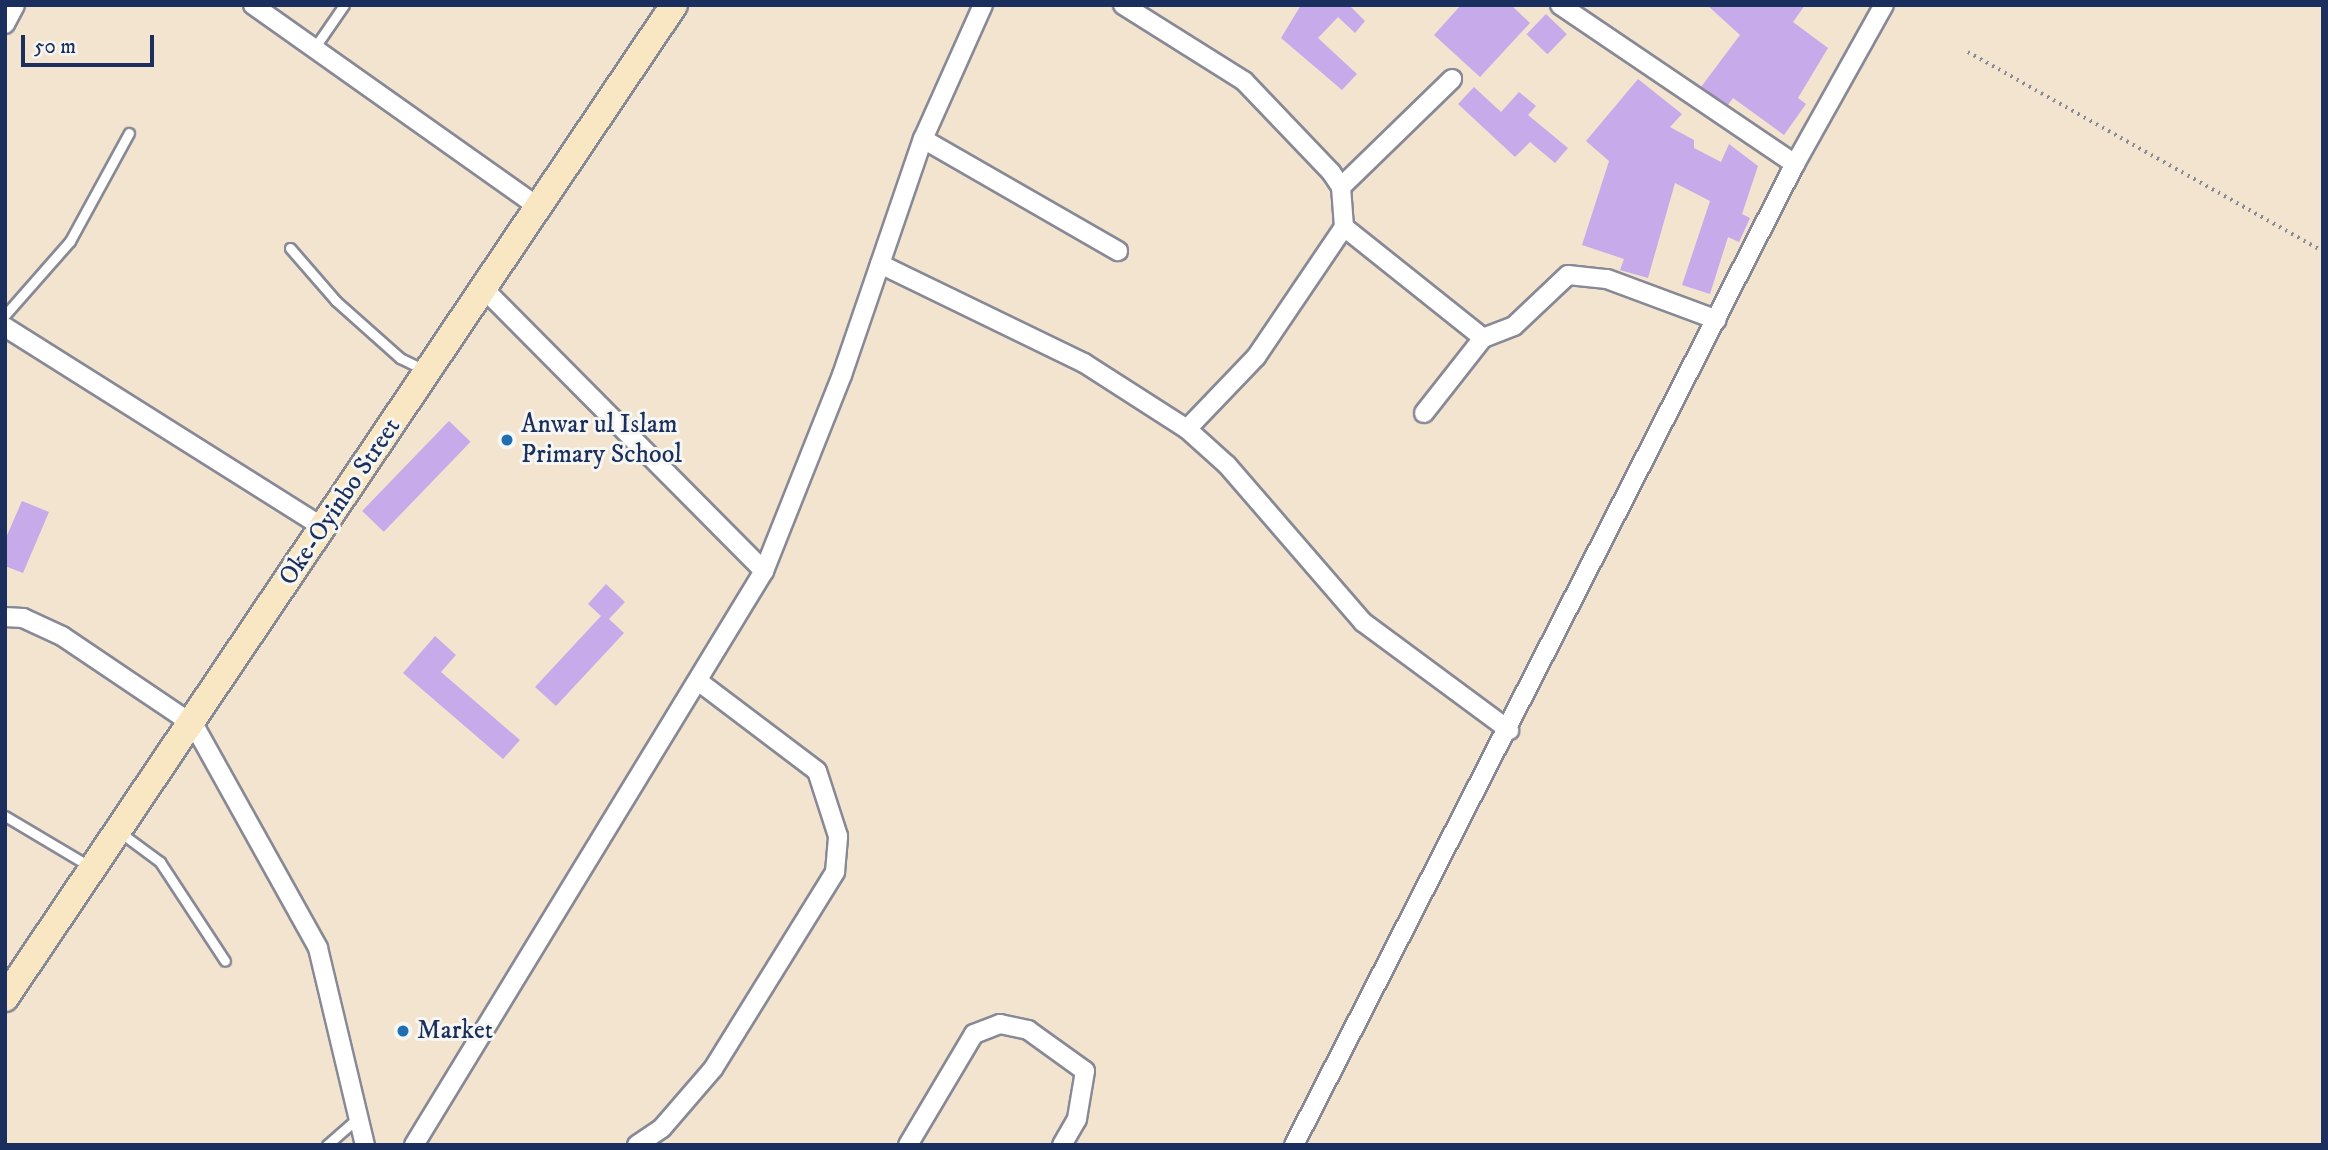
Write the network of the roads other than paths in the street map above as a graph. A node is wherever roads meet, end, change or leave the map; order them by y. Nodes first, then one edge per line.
1 (15, 5) edge
2 (253, 5) edge
3 (344, 5) edge
4 (674, 5) edge
5 (983, 5) edge
6 (1123, 5) edge
7 (1560, 5) edge
8 (1884, 5) edge
9 (5, 24) edge
10 (315, 47) junction
11 (1451, 79) dead end
12 (129, 133) dead end
13 (923, 139) junction
14 (1795, 164) junction
15 (1341, 187) junction
16 (540, 208) junction
17 (1344, 227) junction
18 (290, 248) dead end
19 (1118, 251) dead end
20 (880, 264) junction
21 (485, 290) junction
22 (5, 315) edge
23 (1717, 320) junction
24 (5, 327) edge
25 (1483, 338) junction
26 (430, 373) junction
27 (1424, 412) dead end
28 (1187, 429) junction
29 (321, 526) junction
30 (764, 571) junction
31 (5, 617) edge
32 (698, 681) junction
33 (194, 725) junction
34 (1510, 730) junction
35 (5, 816) edge
36 (121, 833) junction
37 (96, 869) junction
38 (225, 961) dead end
39 (5, 998) edge
40 (360, 1116) junction
41 (327, 1145) edge
42 (365, 1145) edge
43 (414, 1145) edge
44 (637, 1145) edge
45 (908, 1145) edge
46 (1062, 1145) edge
47 (1294, 1145) edge

1 - 9 street
2 - 10 street
3 - 10 lane
4 - 16 main road, Oke-Oyinbo Street
5 - 13 street
6 - 15 street
7 - 14 street
8 - 14 street
10 - 16 street
11 - 15 street
12 - 22 lane
13 - 19 street
13 - 20 street
14 - 23 street
15 - 17 street
16 - 21 main road, Oke-Oyinbo Street
17 - 25 street
17 - 28 street
18 - 26 lane
20 - 28 street
20 - 30 street
21 - 26 main road, Oke-Oyinbo Street
21 - 30 street
23 - 25 street
23 - 34 street
24 - 29 street
25 - 27 street
26 - 29 main road, Oke-Oyinbo Street
28 - 34 street
29 - 33 main road, Oke-Oyinbo Street
30 - 32 street
31 - 33 street
32 - 43 street
32 - 44 street
33 - 36 main road, Oke-Oyinbo Street
33 - 40 street
34 - 47 street
35 - 37 lane
36 - 37 main road, Oke-Oyinbo Street
36 - 38 lane
37 - 39 main road, Oke-Oyinbo Street
40 - 41 lane
40 - 42 street
45 - 46 street

